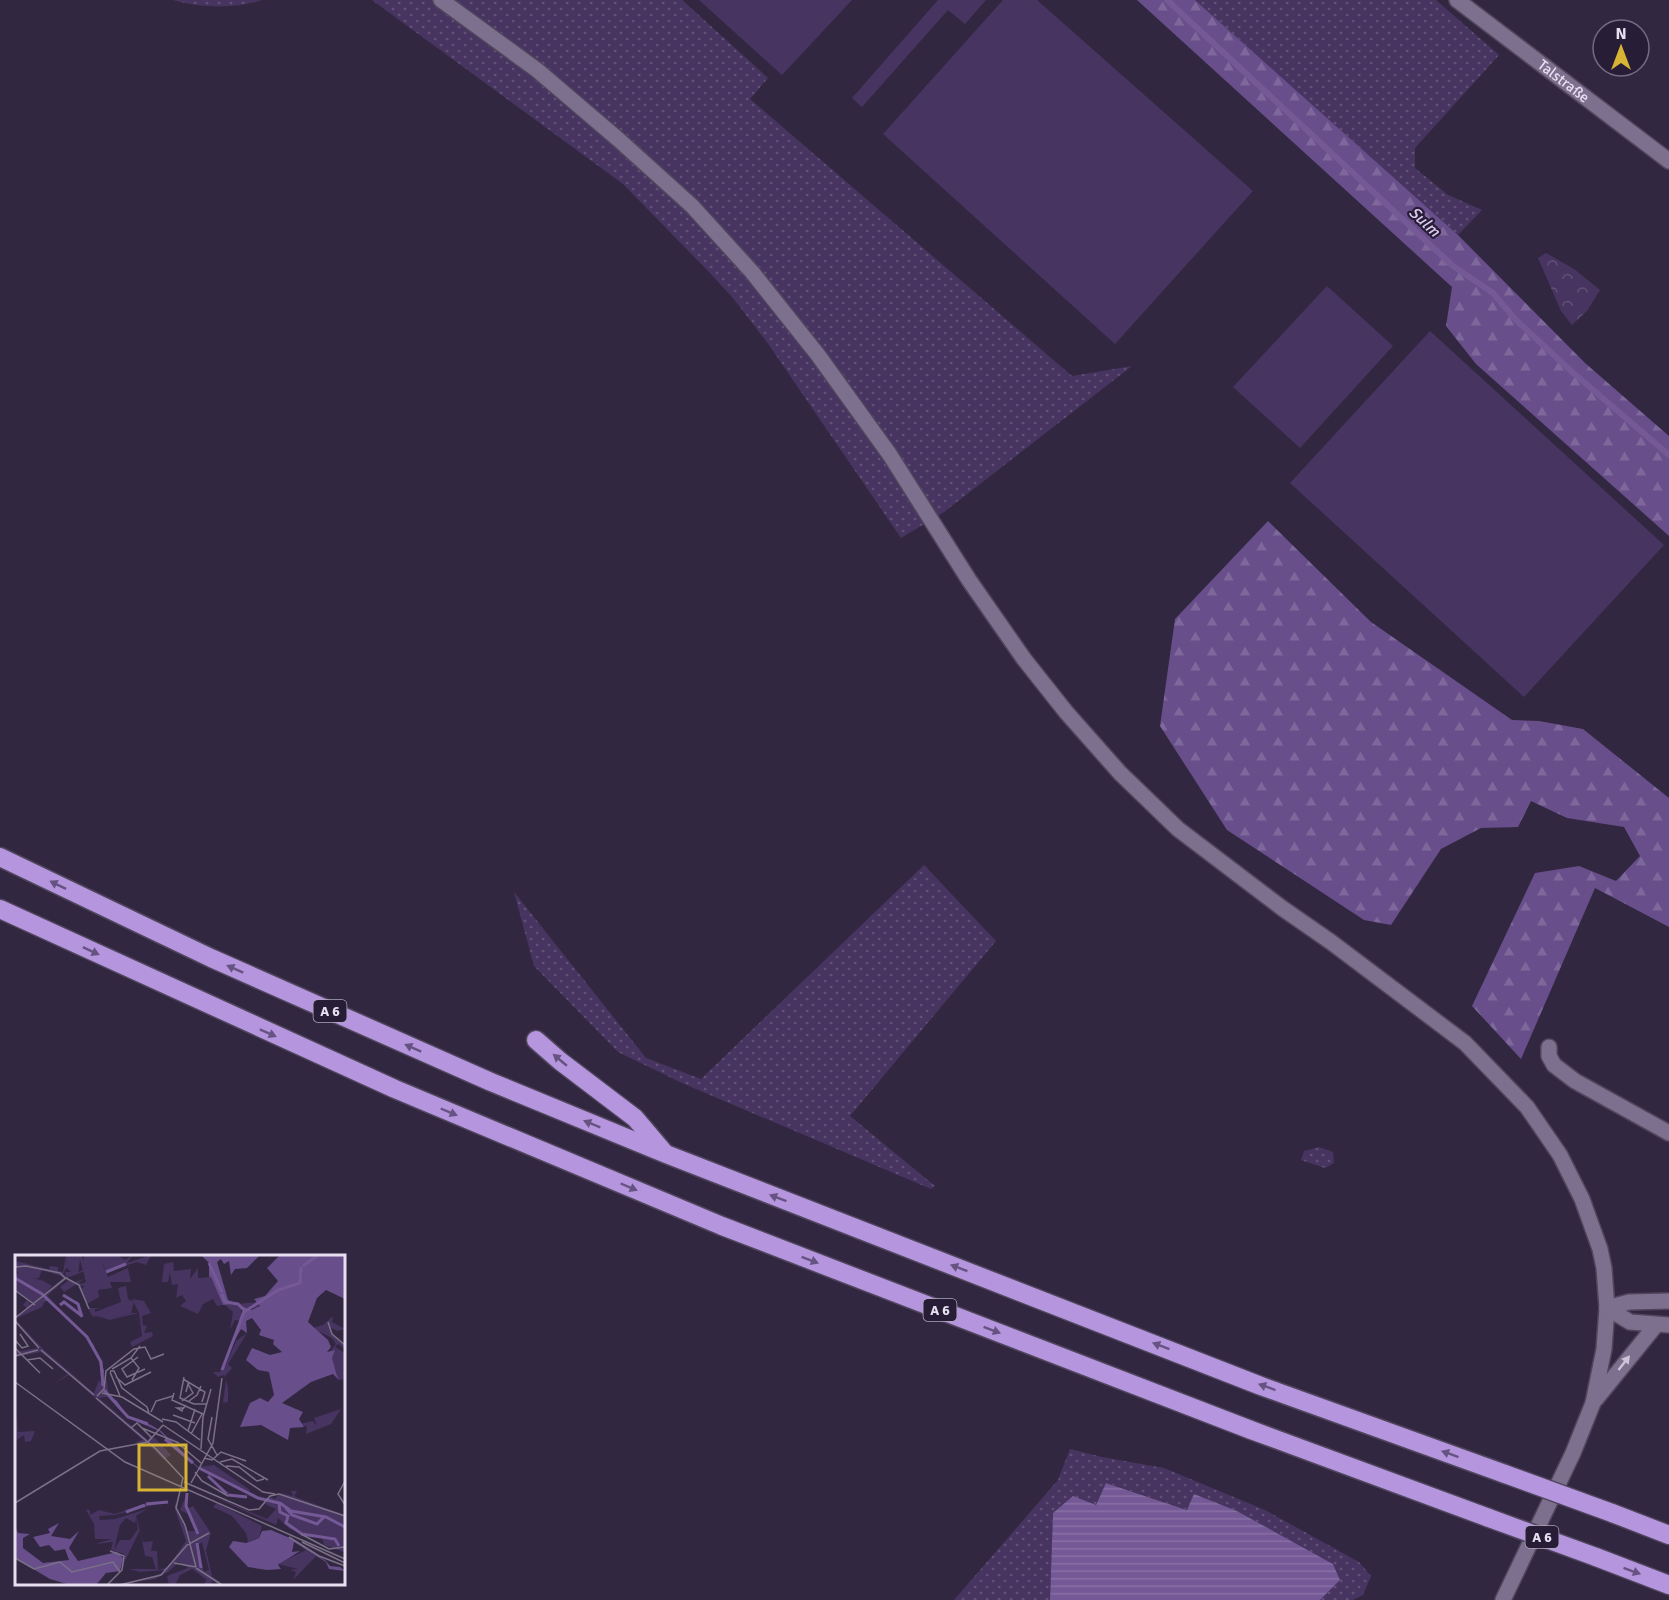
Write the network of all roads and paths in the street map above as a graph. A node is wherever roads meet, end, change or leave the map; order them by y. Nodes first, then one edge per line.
1 (441, 0) edge
2 (1456, 0) edge
3 (1669, 161) edge
4 (0, 857) edge
5 (0, 909) edge
6 (536, 1040) dead end
7 (1549, 1047) dead end
8 (1669, 1133) edge
9 (666, 1154) junction
10 (1669, 1301) edge
11 (1607, 1308) junction
12 (1663, 1325) edge
13 (1593, 1403) junction
14 (1669, 1535) edge
15 (1669, 1585) edge
16 (1503, 1600) edge

1 - 11 main road
2 - 3 main road, Talstraße
9 -> 4 highway, A 6
5 -> 15 highway, A 6, bridge
9 -> 6 highway
7 - 8 main road
14 -> 9 highway, A 6, bridge
10 - 11 main road
11 - 12 main road
11 - 13 main road
13 -> 12 main road
13 - 16 main road

